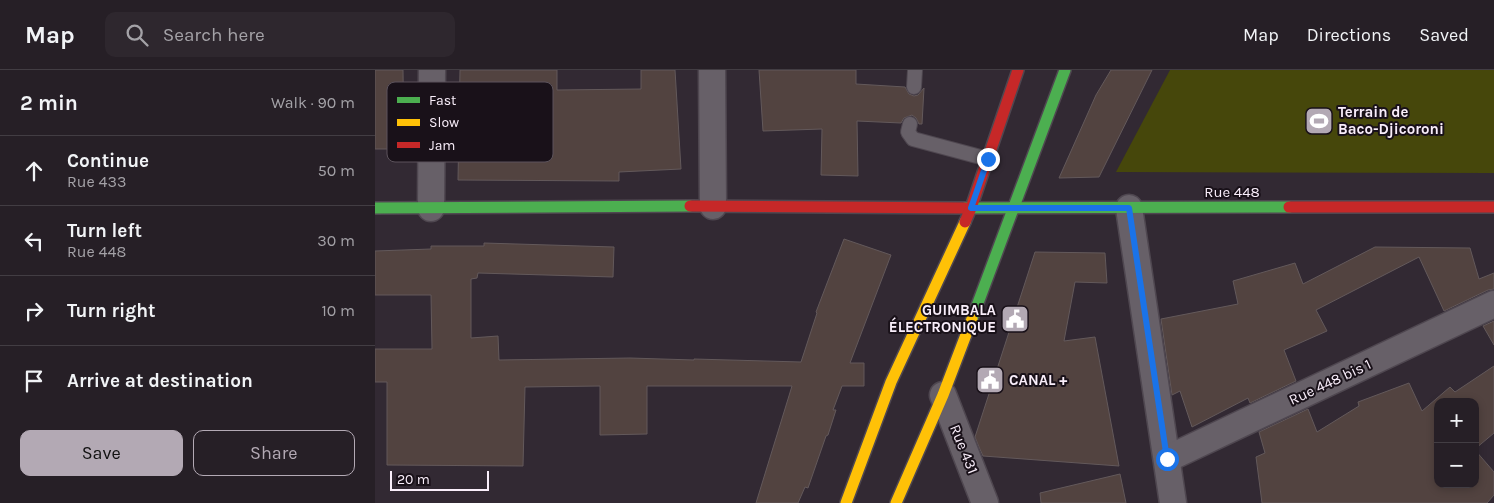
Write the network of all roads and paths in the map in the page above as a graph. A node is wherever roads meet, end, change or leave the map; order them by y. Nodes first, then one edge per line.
1 (712, 70) edge
2 (915, 70) edge
3 (1018, 70) edge
4 (1065, 70) edge
5 (914, 87) dead end
6 (909, 124) dead end
7 (988, 159) junction
8 (431, 162) edge
9 (713, 206) junction
10 (1494, 207) edge
11 (375, 208) edge
12 (431, 208) junction
13 (971, 208) junction
14 (1012, 208) junction
15 (1129, 208) junction
16 (1494, 304) edge
17 (943, 395) junction
18 (1167, 459) junction
19 (846, 503) edge
20 (896, 503) edge
21 (985, 503) edge
22 (1173, 503) edge

1 - 9 street
2 - 5 lane
3 - 7 street
4 - 14 street
6 - 7 lane
7 - 13 street
8 - 12 street
9 - 12 street, Rue 448
9 - 13 street, Rue 448
10 - 15 street, Rue 448
11 - 12 street, Rue 448
13 - 14 street, Rue 448
13 - 19 street
14 - 15 street, Rue 448
14 - 17 street
15 - 18 street
16 - 18 street, Rue 448 bis 1
17 - 20 street
17 - 21 street, Rue 431
18 - 22 street

